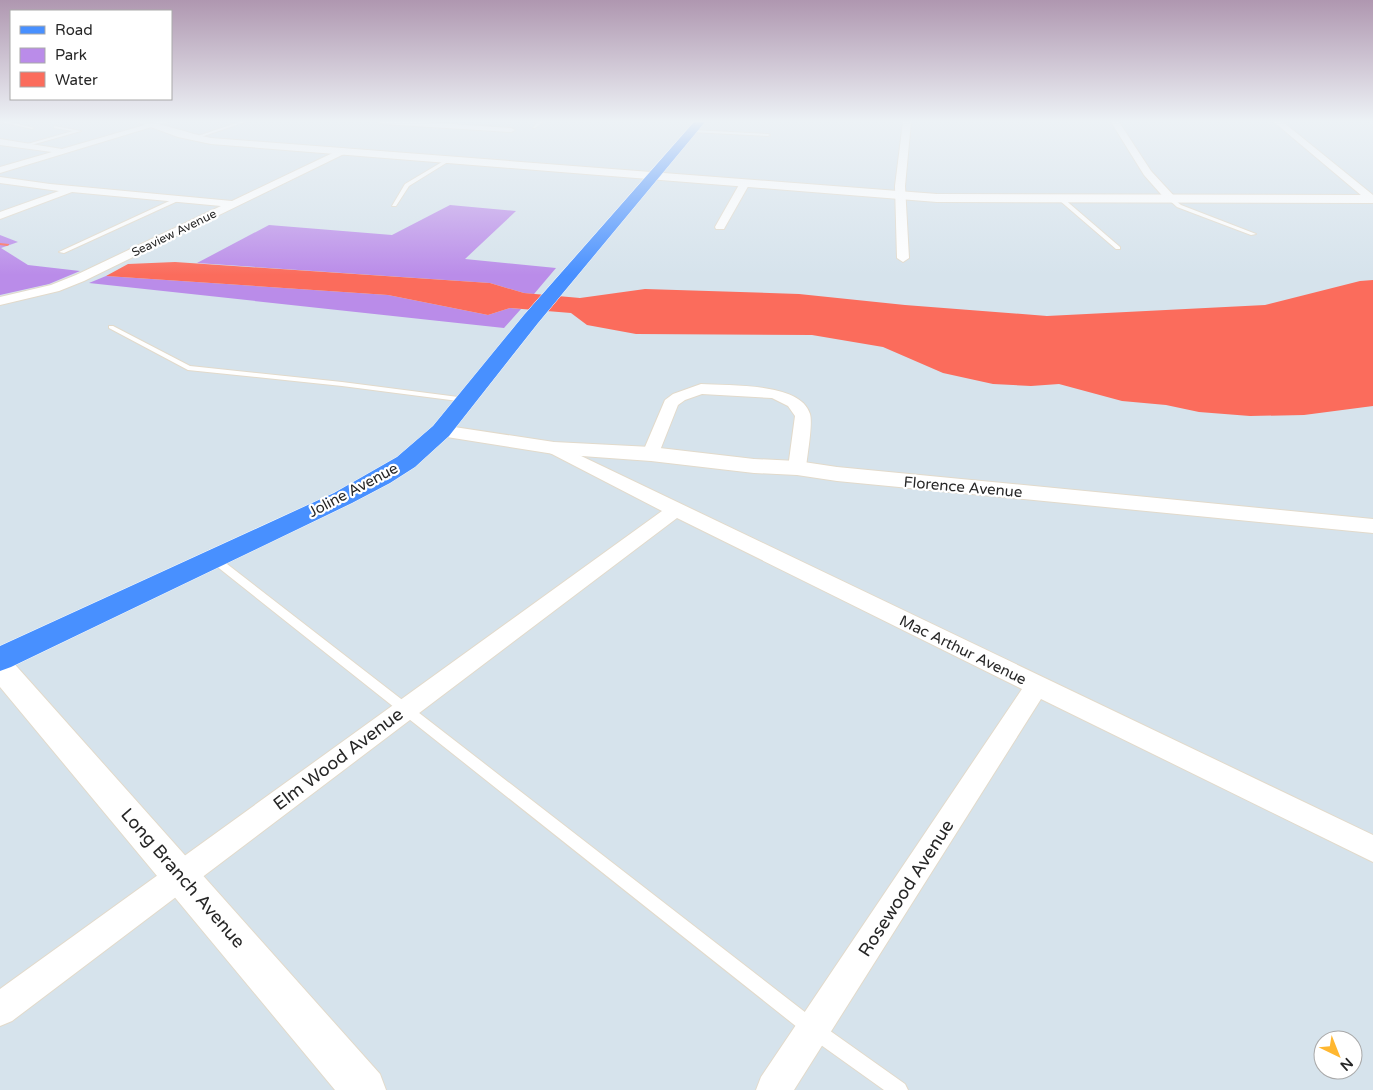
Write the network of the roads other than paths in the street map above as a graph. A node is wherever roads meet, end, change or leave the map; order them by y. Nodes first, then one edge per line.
1 (297, 173) edge
2 (428, 173) edge
3 (612, 173) edge
4 (655, 173) edge
5 (901, 173) edge
6 (1148, 173) edge
7 (1340, 173) edge
8 (652, 176) junction
9 (0, 180) edge
10 (745, 183) junction
11 (23, 184) junction
12 (72, 189) junction
13 (0, 191) edge
14 (900, 196) junction
15 (178, 199) junction
16 (1061, 199) junction
17 (1172, 199) junction
18 (1372, 199) edge
19 (232, 204) junction
20 (394, 205) dead end
21 (0, 216) edge
22 (720, 227) dead end
23 (1253, 234) dead end
24 (1118, 248) dead end
25 (62, 252) dead end
26 (903, 258) dead end
27 (0, 301) edge
28 (110, 327) dead end
29 (466, 400) junction
30 (441, 431) junction
31 (554, 448) junction
32 (651, 454) junction
33 (798, 468) junction
34 (676, 510) junction
35 (1373, 526) edge
36 (214, 559) junction
37 (0, 659) edge
38 (0, 667) edge
39 (1037, 686) junction
40 (405, 709) junction
41 (1373, 849) edge
42 (181, 875) junction
43 (0, 1009) edge
44 (813, 1029) junction
45 (364, 1090) edge
46 (774, 1090) edge
47 (899, 1090) edge

1 - 19 street, Seaview Avenue
2 - 20 lane
3 - 8 street
4 - 8 main road, Joline Avenue
5 - 14 street
6 - 17 street
7 - 18 street
8 - 10 street
8 - 29 main road, Joline Avenue
9 - 11 street
10 - 14 street
10 - 22 street
11 - 12 street
11 - 13 street
12 - 15 street
12 - 21 street
14 - 16 street
14 - 26 street
15 - 19 street
15 - 25 lane
16 - 17 street
16 - 24 lane
17 - 18 street
17 - 23 lane
19 - 27 street, Seaview Avenue
28 - 29 lane
29 - 30 main road, Joline Avenue
30 - 31 street, Florence Avenue
30 - 36 main road, Joline Avenue
31 - 32 street, Florence Avenue
31 - 34 street, Mac Arthur Avenue
32 - 33 street, Florence Avenue
32 - 33 street
33 - 35 street, Florence Avenue
34 - 39 street, Mac Arthur Avenue
34 - 40 street, Elm Wood Avenue
36 - 37 main road, Joline Avenue
36 - 40 lane
38 - 42 street, Long Branch Avenue
39 - 41 street, Mac Arthur Avenue
39 - 44 street, Rosewood Avenue
40 - 42 street, Elm Wood Avenue
40 - 44 lane
42 - 43 street, Elm Wood Avenue
42 - 45 street, Long Branch Avenue
44 - 46 street, Rosewood Avenue
44 - 47 lane

